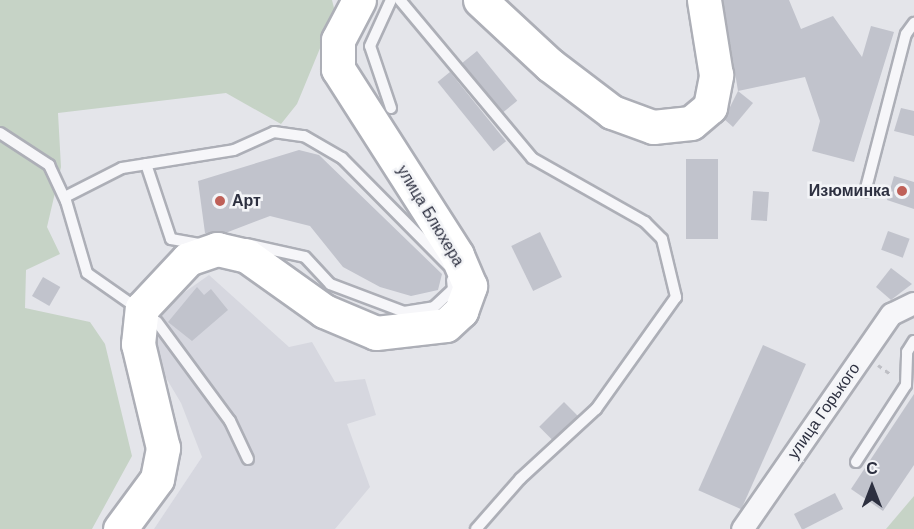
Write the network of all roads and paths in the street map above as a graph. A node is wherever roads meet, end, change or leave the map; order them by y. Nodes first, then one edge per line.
1 (359, 0) edge
2 (391, 0) edge
3 (400, 0) edge
4 (480, 0) edge
5 (704, 0) edge
6 (914, 23) edge
7 (391, 108) dead end
8 (0, 133) edge
9 (146, 164) junction
10 (865, 192) dead end
11 (65, 197) junction
12 (914, 303) edge
13 (142, 308) junction
14 (914, 341) edge
15 (863, 355) junction
16 (906, 385) junction
17 (248, 459) dead end
18 (856, 462) dead end
19 (120, 529) edge
20 (476, 529) edge
21 (742, 529) edge

1 - 13 main road, улица Блюхера
2 - 7 lane
3 - 20 lane
4 - 5 main road
6 - 10 lane
8 - 11 lane
9 - 9 lane
9 - 11 lane
11 - 13 lane
12 - 15 street, улица Горького
13 - 17 lane
13 - 19 main road
14 - 16 lane
15 - 16 path
15 - 21 street, улица Горького
16 - 18 lane

